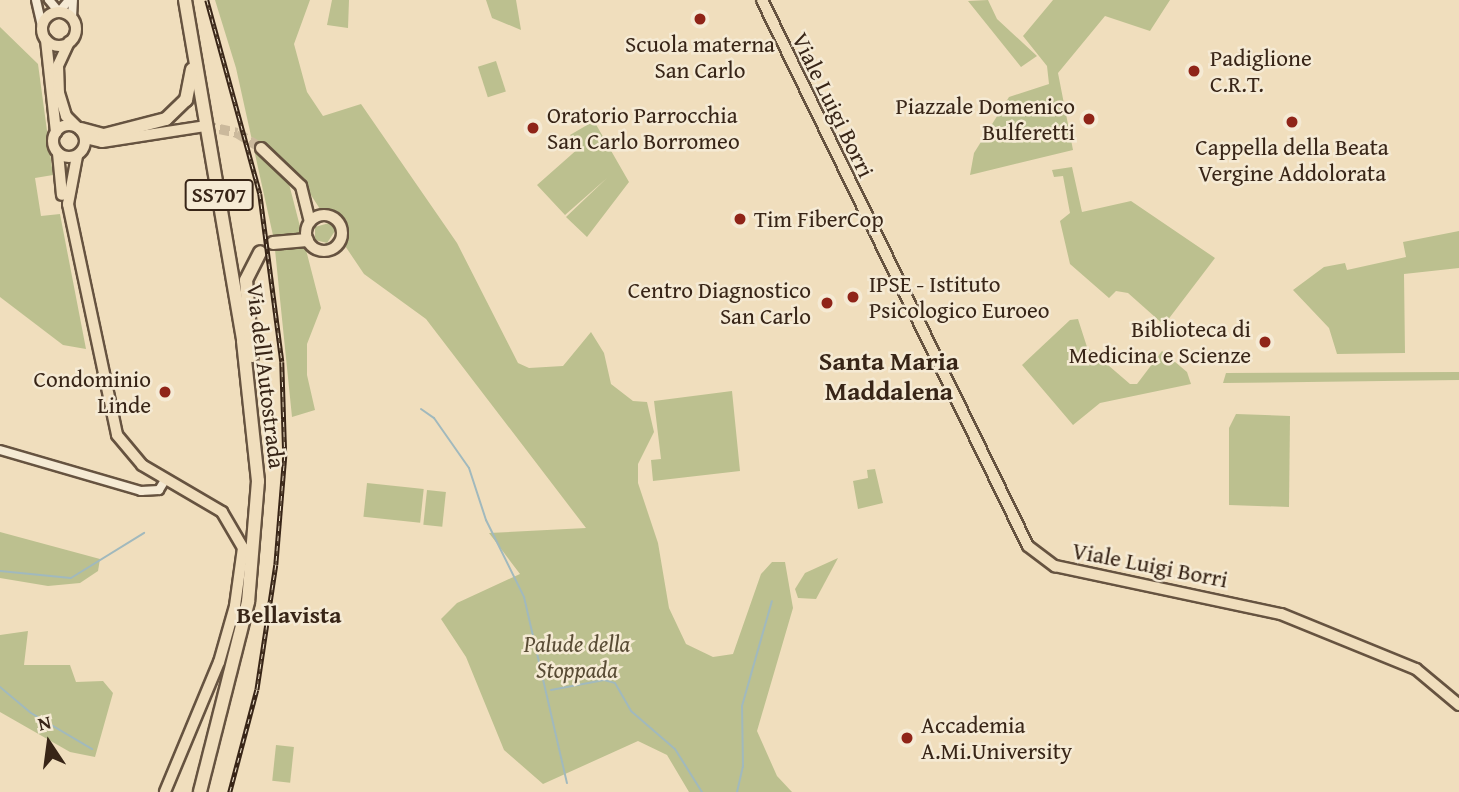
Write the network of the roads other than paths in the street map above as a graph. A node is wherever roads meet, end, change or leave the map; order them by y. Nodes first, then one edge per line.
1 (36, 0) edge
2 (49, 0) edge
3 (71, 0) edge
4 (184, 0) edge
5 (762, 0) edge
6 (59, 12) junction
7 (72, 19) junction
8 (42, 26) junction
9 (46, 40) junction
10 (69, 42) junction
11 (205, 126) tunnel mouth
12 (81, 131) junction
13 (56, 132) junction
14 (108, 141) junction
15 (261, 148) tunnel mouth
16 (58, 153) junction
17 (79, 154) junction
18 (305, 195) junction
19 (328, 216) junction
20 (310, 222) junction
21 (307, 240) junction
22 (273, 243) dead end
23 (260, 252) dead end
24 (79, 267) junction
25 (250, 391) junction
26 (0, 450) edge
27 (165, 480) junction
28 (1440, 687) junction
29 (1459, 699) edge
30 (1459, 705) edge
31 (208, 756) junction
32 (165, 792) edge
33 (193, 792) edge
34 (200, 792) edge

1 - 8 street
2 - 6 street
3 - 6 street
3 - 7 street
4 - 12 highway
4 - 25 highway, Via dell'Autostrada / SS707
5 - 28 main road, Viale Luigi Borri
6 - 7 main road
6 - 8 main road
7 - 10 main road
8 - 9 main road
9 - 10 main road
9 - 13 main road
10 - 12 main road
11 - 14 main road
12 - 13 main road
12 - 14 main road
12 - 17 main road
13 - 16 main road
14 - 17 main road
15 - 18 main road
16 - 17 main road
16 - 24 main road
17 - 24 main road
18 - 19 main road
18 - 20 main road
19 - 20 main road
19 - 21 main road
20 - 21 main road
21 - 22 highway
23 - 25 highway
24 - 27 main road
25 - 31 highway, Via dell'Autostrada / SS707
26 - 27 street
27 - 32 main road
28 - 29 main road, Viale Luigi Borri
28 - 30 main road, Viale Luigi Borri
31 - 33 highway, SS707
31 - 34 highway, SS707

